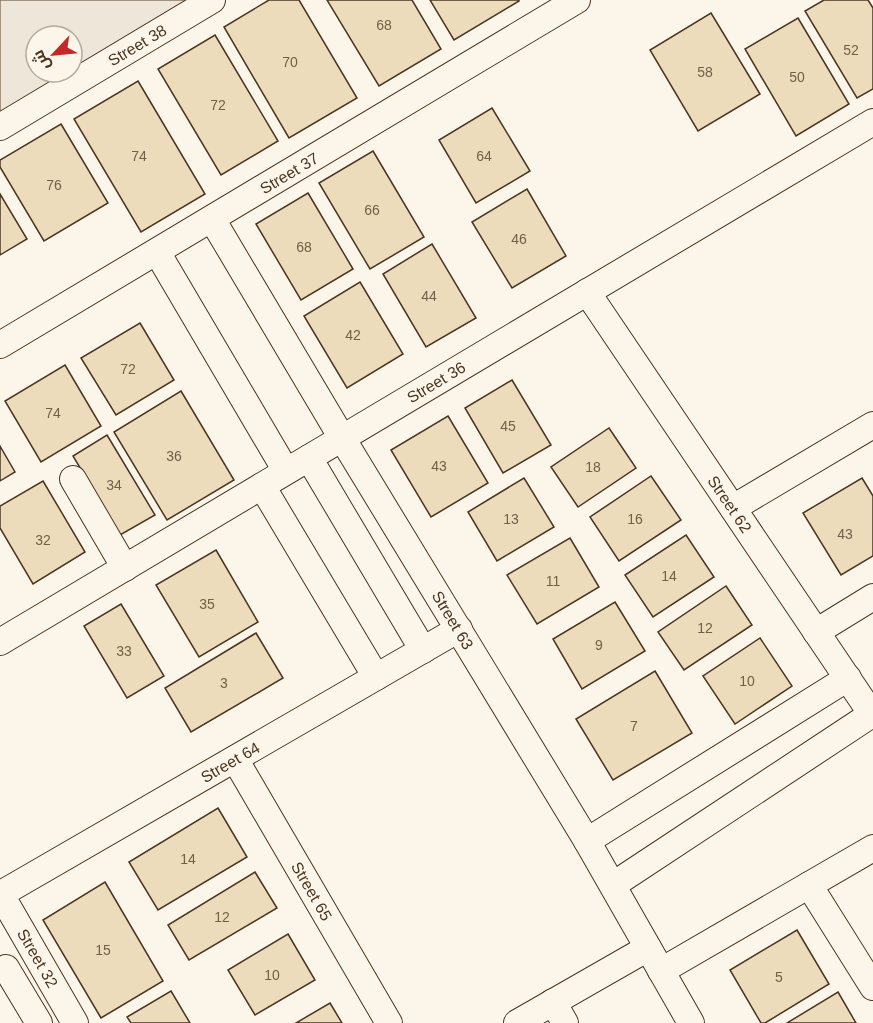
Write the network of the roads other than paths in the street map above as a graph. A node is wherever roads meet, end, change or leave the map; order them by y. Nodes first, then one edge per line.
1 (212, 0) edge
2 (571, 2) edge
3 (873, 122) edge
4 (0, 127) edge
5 (212, 219) junction
6 (157, 252) junction
7 (587, 292) junction
8 (0, 345) edge
9 (873, 425) edge
10 (342, 438) junction
11 (309, 458) junction
12 (286, 471) junction
13 (73, 479) dead end
14 (262, 486) junction
15 (733, 508) junction
16 (125, 568) junction
17 (873, 597) edge
18 (459, 629) junction
19 (816, 632) junction
20 (0, 642) edge
21 (423, 650) junction
22 (376, 677) junction
23 (848, 678) junction
24 (872, 715) edge
25 (235, 759) junction
26 (587, 841) junction
27 (873, 848) edge
28 (613, 885) junction
29 (809, 885) junction
30 (1, 893) edge
31 (648, 948) junction
32 (34, 952) junction
33 (3, 970) edge
34 (661, 971) junction
35 (873, 987) edge
36 (558, 1012) edge
37 (39, 1023) edge
38 (75, 1023) edge
39 (389, 1023) edge
40 (517, 1023) edge
41 (691, 1023) edge

1 - 4 street, Street 38
2 - 5 street, Street 37
3 - 7 street, Street 36
5 - 6 street, Street 37
5 - 10 street, Street 63
6 - 8 street, Street 37
6 - 12 street
7 - 10 street, Street 36
7 - 15 street, Street 62
9 - 15 street
10 - 11 street, Street 36
10 - 18 street, Street 63
11 - 12 street, Street 36
11 - 21 street
12 - 14 street, Street 36
13 - 16 street
14 - 16 street, Street 36
14 - 22 street
15 - 19 street, Street 62
16 - 20 street, Street 36
17 - 19 street
18 - 21 street, Street 64
18 - 26 street, Street 63
19 - 23 street, Street 62
21 - 22 street, Street 64
22 - 25 street, Street 64
23 - 24 street, Street 62
23 - 26 street
24 - 28 street
25 - 30 street, Street 64
25 - 39 street, Street 65
26 - 28 street, Street 63
27 - 29 street
28 - 31 street, Street 63
29 - 34 street
29 - 35 street
30 - 32 street, Street 32
31 - 34 street, Street 63
31 - 36 street
32 - 33 street
32 - 38 street, Street 32
33 - 37 street
34 - 41 street, Street 63
36 - 40 street

